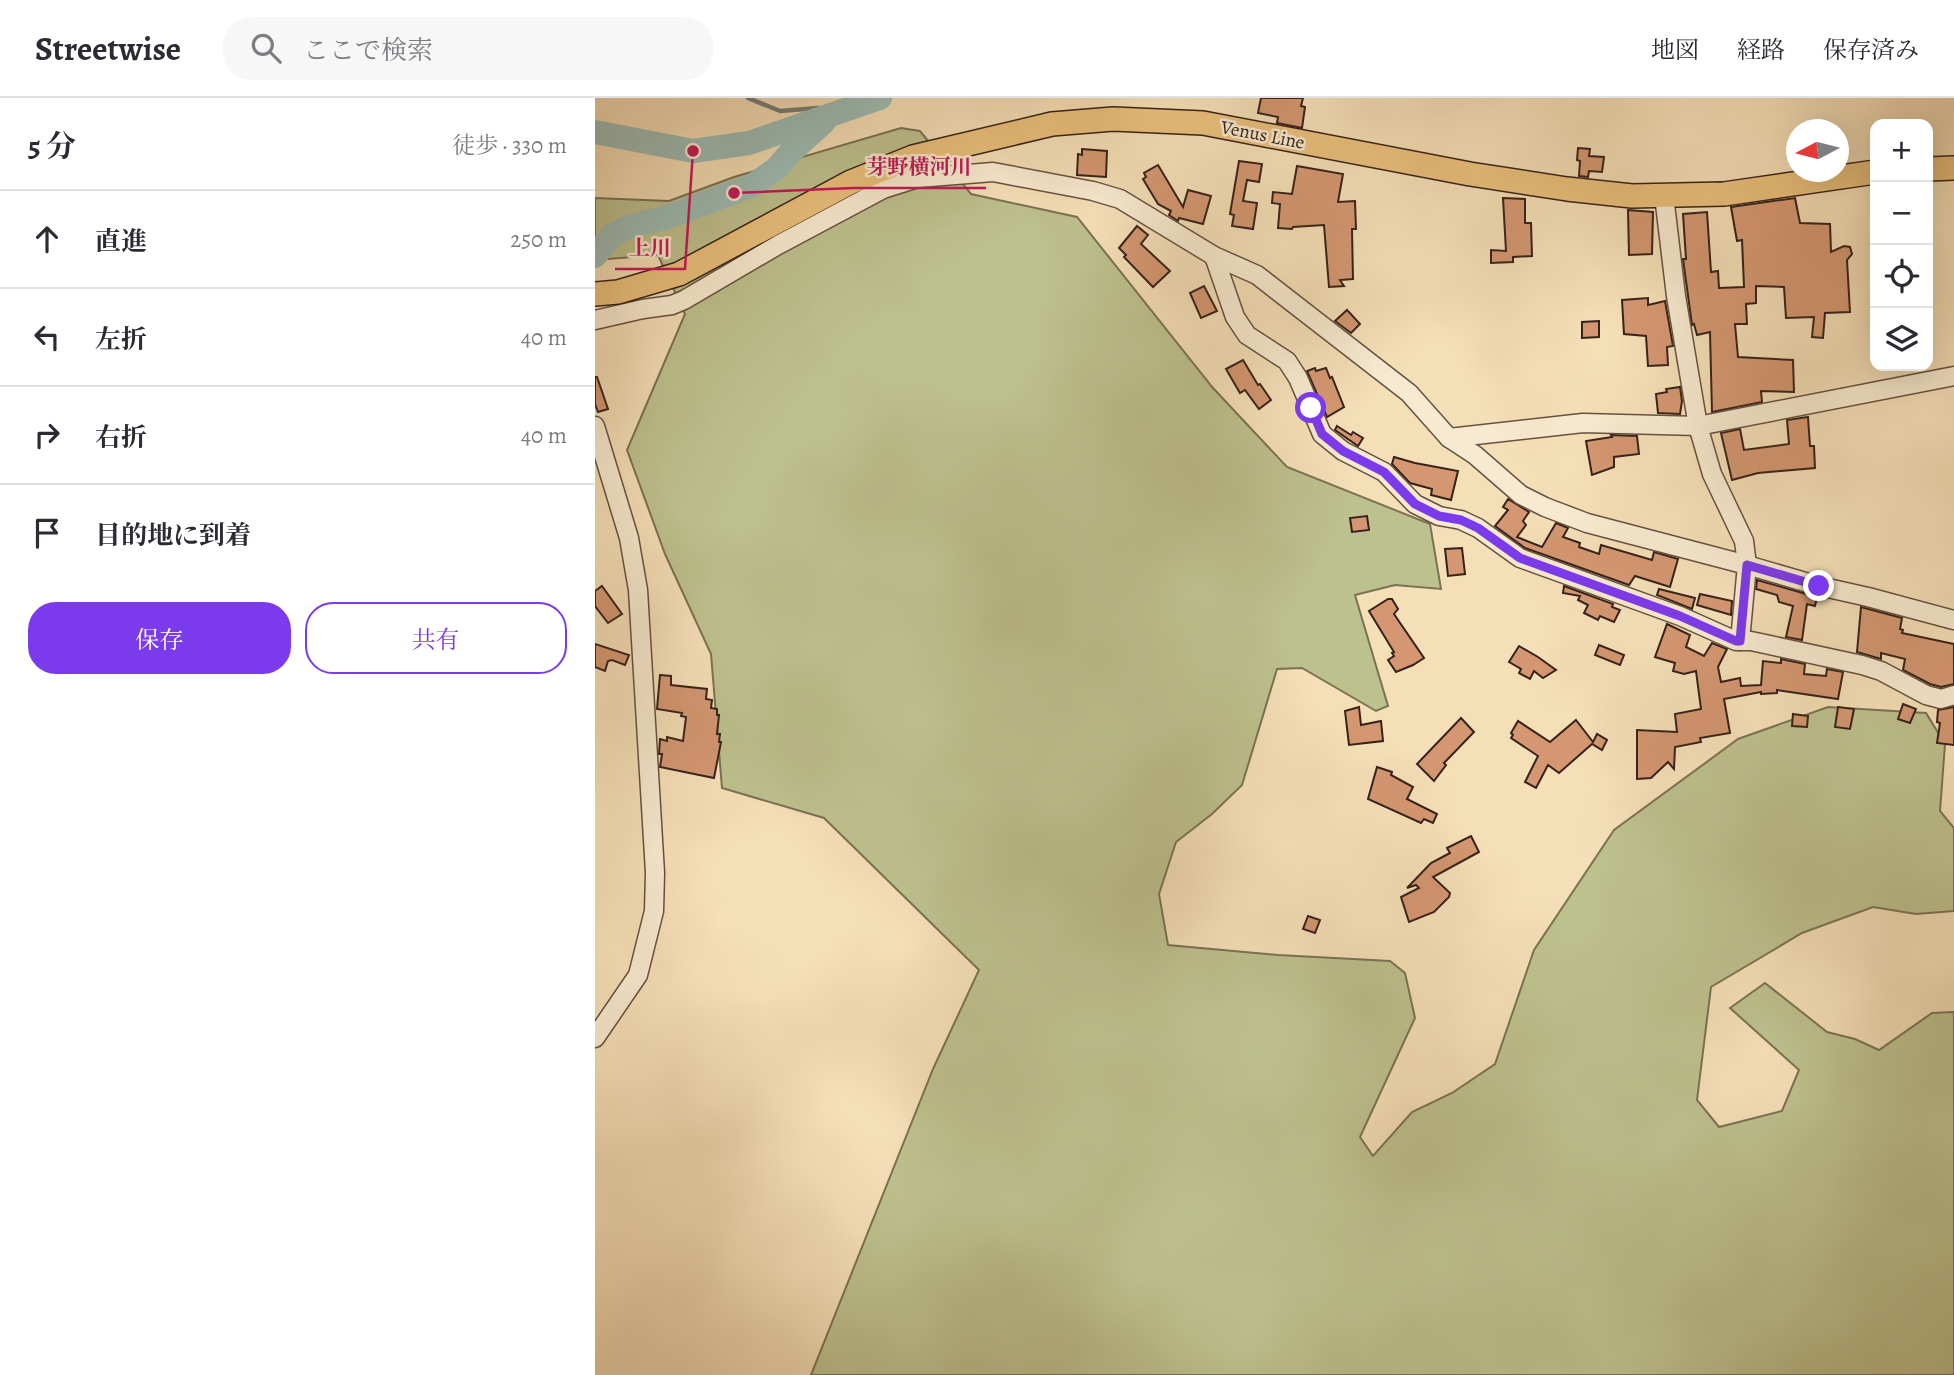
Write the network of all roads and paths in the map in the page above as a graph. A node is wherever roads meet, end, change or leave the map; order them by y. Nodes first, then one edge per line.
1 (1954, 168) edge
2 (1933, 169) edge
3 (1870, 173) edge
4 (1664, 197) junction
5 (1214, 256) junction
6 (595, 294) edge
7 (634, 296) junction
8 (595, 320) edge
9 (1954, 376) edge
10 (595, 425) edge
11 (1698, 426) junction
12 (1449, 438) junction
13 (1747, 565) junction
14 (1954, 620) edge
15 (1740, 641) junction
16 (1954, 695) edge
17 (595, 1038) edge

1 - 2 main road
3 - 4 main road, Venus Line
4 - 7 main road, Venus Line
4 - 11 street
5 - 7 street
5 - 12 street
5 - 15 street
6 - 7 main road, Venus Line
7 - 8 street
9 - 11 street
10 - 17 street
11 - 12 street
11 - 13 street
12 - 13 street
13 - 14 street
13 - 15 street
15 - 16 street

